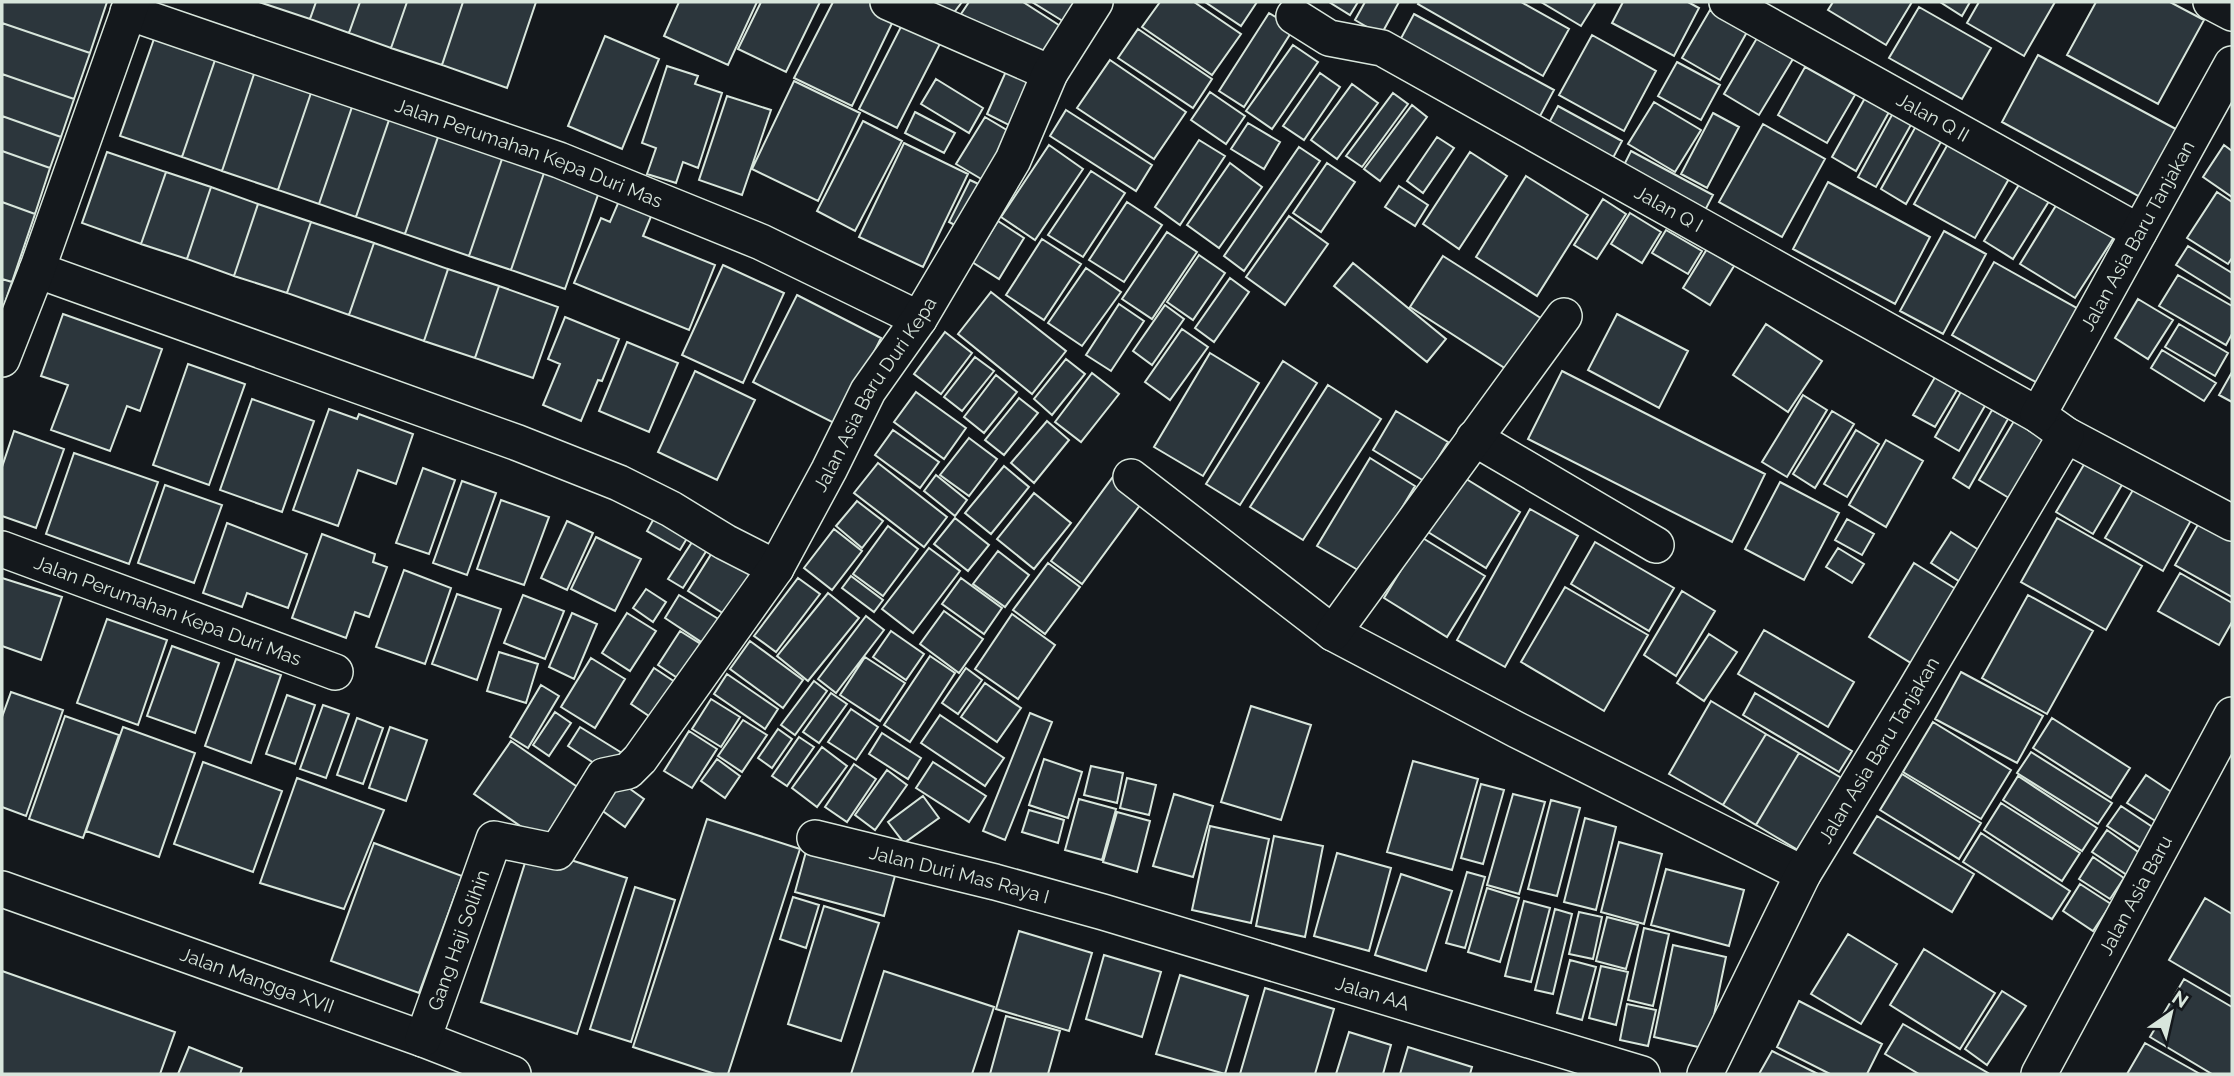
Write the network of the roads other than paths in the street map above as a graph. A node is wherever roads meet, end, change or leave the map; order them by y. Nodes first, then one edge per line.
1 (888, 2) edge
2 (1095, 2) edge
3 (1727, 2) edge
4 (2210, 2) edge
5 (130, 7) edge
6 (2232, 13) edge
7 (1294, 16) dead end
8 (2232, 64) edge
9 (1050, 73) junction
10 (2139, 232) junction
11 (37, 270) junction
12 (1564, 316) dead end
13 (919, 318) junction
14 (2, 359) edge
15 (2038, 415) junction
16 (2066, 435) junction
17 (1474, 438) junction
18 (1131, 477) dead end
19 (2232, 523) edge
20 (1656, 545) dead end
21 (2, 549) edge
22 (776, 568) junction
23 (1333, 633) junction
24 (335, 672) dead end
25 (2232, 715) edge
26 (815, 838) dead end
27 (494, 839) joint
28 (1802, 874) junction
29 (2, 889) edge
30 (1102, 912) joint
31 (423, 1040) junction
32 (513, 1074) edge
33 (1642, 1074) edge
34 (1705, 1074) edge
35 (2039, 1074) edge

1 - 9 street
2 - 9 street, Jalan Asia Baru Duri Kepa
3 - 10 street, Jalan Q II
4 - 6 street
5 - 11 street, Jalan Perumahan Kepa Duri Mas
5 - 13 street, Jalan Perumahan Kepa Duri Mas
7 - 15 street, Jalan Q I
8 - 10 street, Jalan Asia Baru Tanjakan
9 - 13 street, Jalan Asia Baru Duri Kepa
10 - 15 street, Jalan Asia Baru Tanjakan
11 - 14 street, Jalan Perumahan Kepa Duri Mas
11 - 22 street
12 - 17 street
13 - 22 street, Jalan Asia Baru Duri Kepa
15 - 16 street
16 - 19 street
16 - 28 street, Jalan Asia Baru Tanjakan
17 - 20 street
17 - 23 street
18 - 23 street
21 - 24 street, Jalan Perumahan Kepa Duri Mas
22 - 27 street, Jalan Asia Baru Duri Kepa
23 - 28 street
25 - 35 street, Jalan Asia Baru
26 - 30 street, Jalan Duri Mas Raya I
27 - 31 street, Gang Haji Solihin
28 - 34 street, Jalan Asia Baru Tanjakan
29 - 31 street, Jalan Mangga XVII
30 - 33 street, Jalan AA
31 - 32 street, Jalan Mangga XVII

